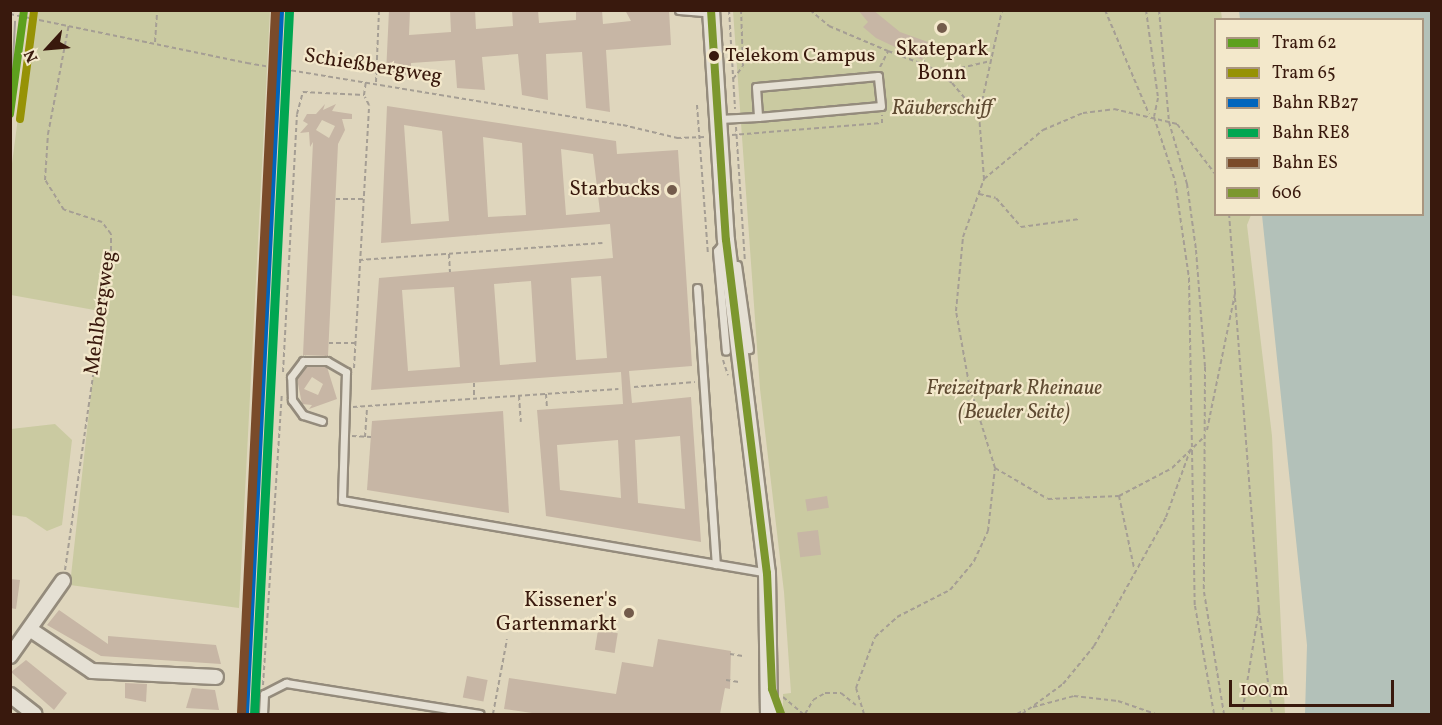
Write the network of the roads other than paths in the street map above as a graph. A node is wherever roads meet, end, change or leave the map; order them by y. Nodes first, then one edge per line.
1 (679, 10) edge
2 (712, 12) edge
3 (758, 117) junction
4 (717, 120) junction
5 (726, 240) junction
6 (697, 288) dead end
7 (749, 349) dead end
8 (724, 353) road end
9 (322, 421) dead end
10 (716, 564) junction
11 (767, 573) junction
12 (63, 582) road end
13 (31, 630) junction
14 (10, 656) edge
15 (216, 677) dead end
16 (772, 689) junction
17 (10, 695) edge
18 (34, 714) edge
19 (263, 714) edge
20 (480, 714) edge
21 (769, 714) edge
22 (781, 714) edge

1 - 2 lane
2 - 4 street
3 - 3 lane
3 - 4 lane
4 - 5 street
5 - 7 lane
5 - 8 lane
5 - 11 street
6 - 10 lane
9 - 10 lane
10 - 11 lane
11 - 16 street
12 - 13 street
13 - 14 street
13 - 15 street
16 - 21 street
16 - 22 street
17 - 18 street
19 - 20 lane

